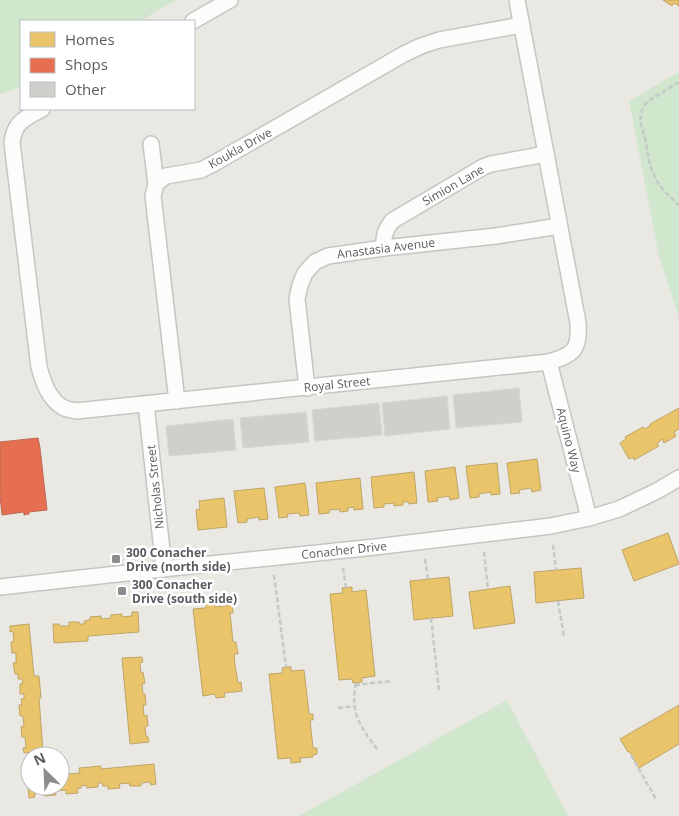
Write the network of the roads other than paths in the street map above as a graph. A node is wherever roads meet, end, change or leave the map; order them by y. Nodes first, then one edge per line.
1 (230, 0) edge
2 (517, 0) edge
3 (195, 20) edge
4 (521, 25) junction
5 (40, 110) edge
6 (151, 144) dead end
7 (546, 154) junction
8 (156, 184) junction
9 (560, 226) junction
10 (384, 248) junction
11 (550, 362) junction
12 (306, 388) junction
13 (177, 401) junction
14 (146, 404) junction
15 (679, 478) edge
16 (589, 518) junction
17 (164, 569) junction
18 (0, 588) edge

1 - 3 street
2 - 4 street, Royal Street
4 - 7 street, Royal Street
4 - 8 street, Koukla Drive
5 - 14 street, Royal Street
6 - 8 street
7 - 9 street, Royal Street
7 - 10 street, Simion Lane
8 - 13 street
9 - 10 street, Anastasia Avenue
9 - 11 street, Royal Street
10 - 12 street, Anastasia Avenue
11 - 12 street, Royal Street
11 - 16 street, Aquino Way
12 - 13 street, Royal Street
13 - 14 street, Royal Street
14 - 17 street, Nicholas Street
15 - 16 street, Conacher Drive
16 - 17 street, Conacher Drive
17 - 18 street, Conacher Drive

